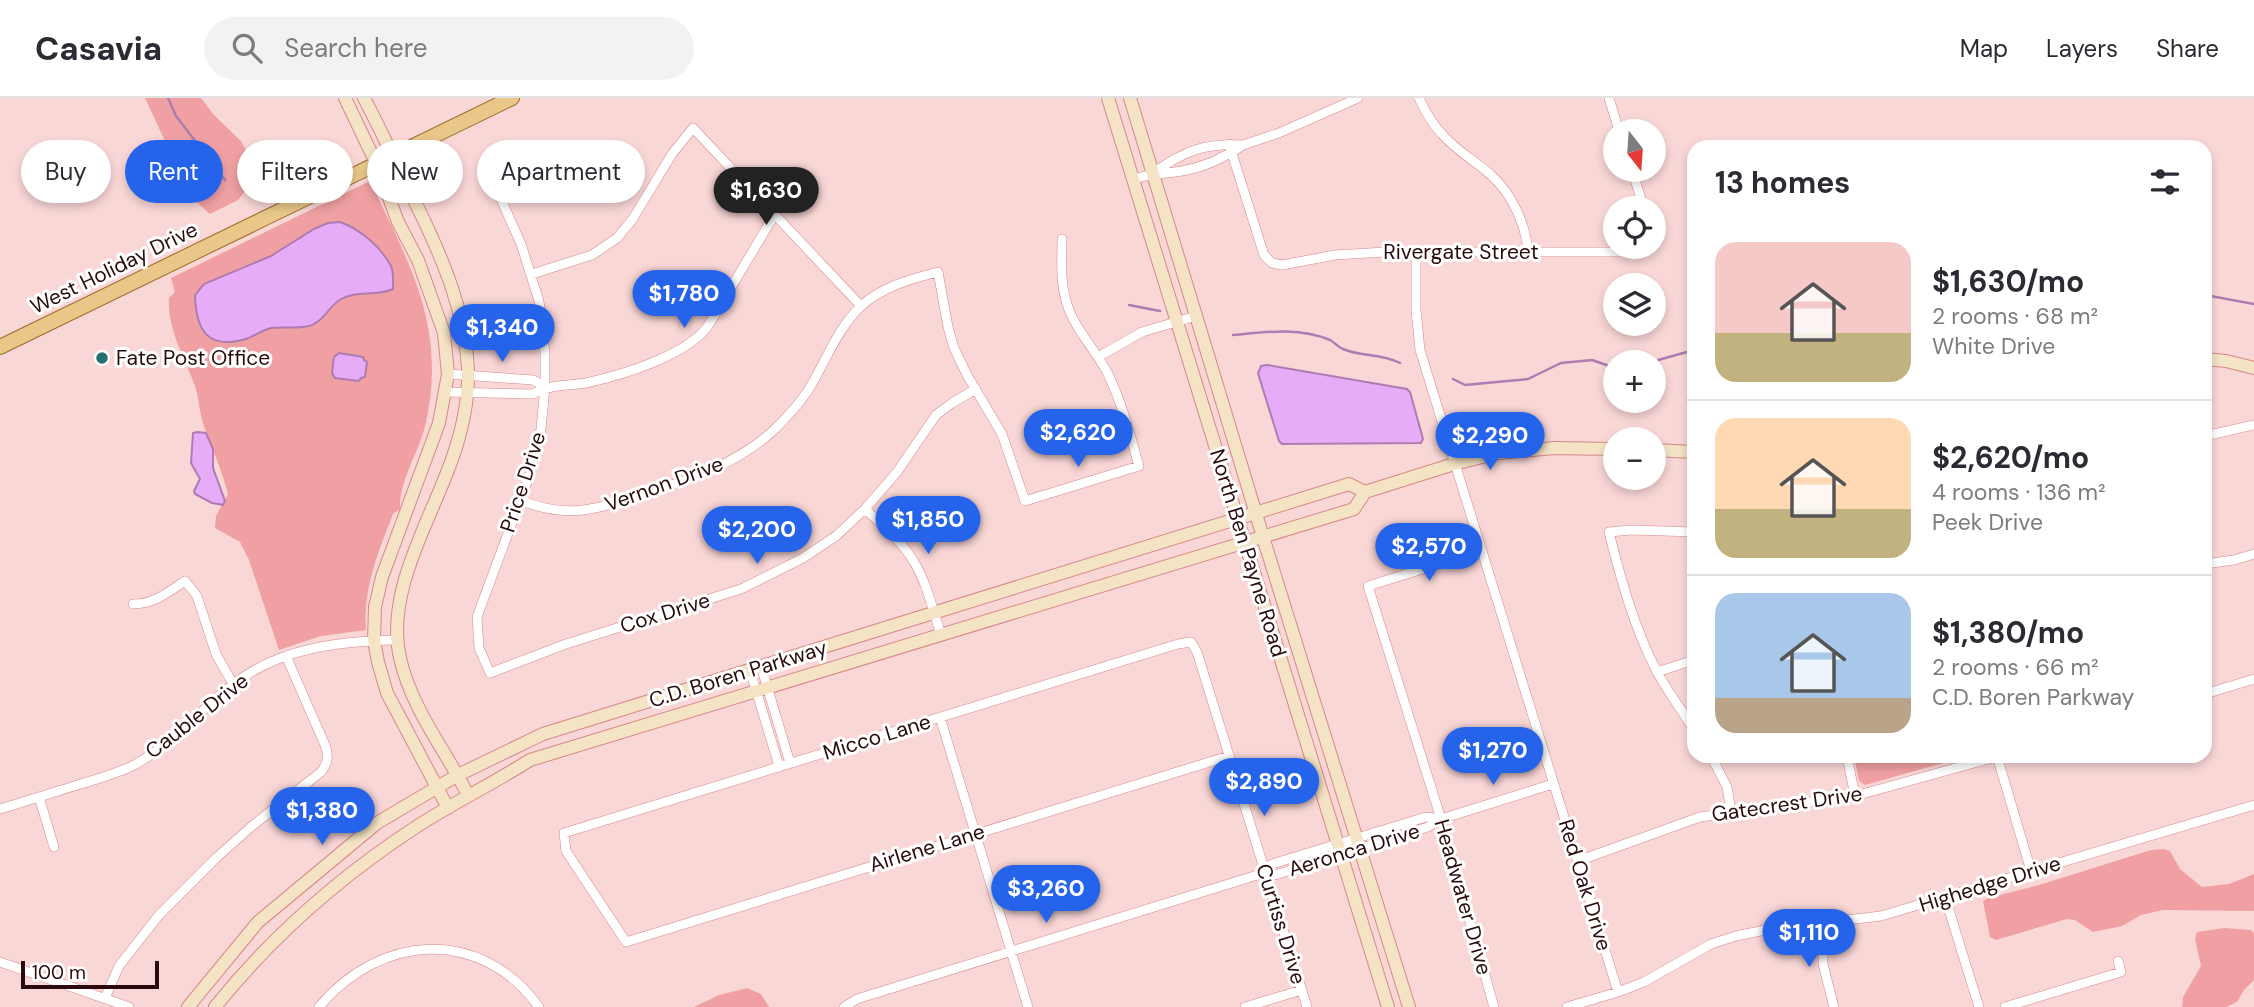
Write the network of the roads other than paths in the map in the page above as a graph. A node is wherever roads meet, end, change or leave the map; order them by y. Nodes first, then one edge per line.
1 (345, 98) edge
2 (364, 98) edge
3 (512, 98) edge
4 (1108, 98) edge
5 (1130, 98) edge
6 (1358, 98) edge
7 (1419, 98) edge
8 (1609, 98) edge
9 (1615, 119) edge
10 (386, 140) edge
11 (425, 140) edge
12 (367, 144) edge
13 (1230, 149) junction
14 (367, 167) edge
15 (1153, 173) junction
16 (1133, 179) junction
17 (391, 203) edge
18 (417, 203) edge
19 (503, 203) edge
20 (775, 215) junction
21 (1062, 239) dead end
22 (1416, 252) junction
23 (1528, 252) junction
24 (1603, 252) edge
25 (531, 274) junction
26 (861, 306) junction
27 (1196, 316) junction
28 (1177, 321) junction
29 (0, 346) edge
30 (1098, 357) junction
31 (2212, 360) edge
32 (2254, 368) edge
33 (448, 374) junction
34 (467, 377) junction
35 (545, 387) junction
36 (976, 389) junction
37 (445, 392) junction
38 (467, 393) junction
39 (2254, 425) edge
40 (2212, 434) edge
41 (1603, 449) edge
42 (1666, 451) edge
43 (1687, 452) edge
44 (1454, 464) junction
45 (421, 475) junction
46 (441, 485) junction
47 (1365, 492) junction
48 (520, 500) junction
49 (865, 509) junction
50 (1256, 513) junction
51 (1237, 519) junction
52 (1687, 532) edge
53 (1263, 537) junction
54 (1244, 543) junction
55 (1481, 551) junction
56 (2254, 554) edge
57 (2212, 564) edge
58 (133, 604) dead end
59 (933, 613) junction
60 (941, 635) junction
61 (374, 640) junction
62 (397, 640) junction
63 (1191, 642) joint
64 (286, 656) junction
65 (1687, 662) edge
66 (756, 668) junction
67 (1657, 672) junction
68 (491, 673) joint
69 (2254, 681) edge
70 (233, 684) junction
71 (762, 689) junction
72 (2212, 692) edge
73 (940, 718) junction
74 (1687, 719) edge
75 (1229, 756) junction
76 (790, 763) junction
77 (1715, 763) edge
78 (1848, 763) edge
79 (1973, 763) edge
80 (2000, 763) edge
81 (779, 766) junction
82 (458, 775) junction
83 (1553, 784) junction
84 (436, 787) junction
85 (468, 795) junction
86 (1855, 796) junction
87 (39, 797) junction
88 (2254, 805) edge
89 (448, 808) junction
90 (0, 809) edge
91 (1731, 811) junction
92 (1440, 819) junction
93 (975, 834) junction
94 (1359, 843) junction
95 (54, 847) dead end
96 (1339, 849) junction
97 (1578, 861) junction
98 (2031, 871) junction
99 (1265, 873) junction
100 (1945, 897) junction
101 (1823, 924) junction
102 (626, 942) joint
103 (1011, 951) junction
104 (2118, 961) dead end
105 (0, 962) edge
106 (1302, 990) junction
107 (1618, 992) junction
108 (105, 998) junction
109 (129, 1007) edge
110 (188, 1007) edge
111 (215, 1007) edge
112 (319, 1007) edge
113 (539, 1007) edge
114 (844, 1007) edge
115 (1028, 1007) edge
116 (1245, 1007) edge
117 (1307, 1007) edge
118 (1388, 1007) edge
119 (1409, 1007) edge
120 (1494, 1007) edge
121 (1567, 1007) edge
122 (1834, 1007) edge
123 (1979, 1007) edge
124 (2005, 1007) edge

1 - 12 street
2 - 10 street
3 - 11 main road, West Holiday Drive
4 - 16 street, North Ben Payne Road
5 - 15 street, North Ben Payne Road
6 - 13 street
7 - 23 street
8 - 9 street
13 - 15 street
13 - 15 street
13 - 22 street, Rivergate Street
14 - 29 main road, West Holiday Drive
15 - 16 street
15 - 27 street, North Ben Payne Road
16 - 28 street, North Ben Payne Road
17 - 33 street
18 - 34 street
19 - 25 street, Price Drive
20 - 25 street
20 - 26 street
20 - 35 street
21 - 30 street
22 - 23 street, Rivergate Street
22 - 44 street, Red Oak Drive
23 - 24 street, Rivergate Street
25 - 35 street, Price Drive
26 - 36 street, Vernon Drive
26 - 48 street, Vernon Drive
27 - 28 street
27 - 50 street, North Ben Payne Road
28 - 30 street
28 - 51 street, North Ben Payne Road
30 - 36 street
31 - 32 street
33 - 34 street
33 - 37 street
34 - 35 street
34 - 38 street
35 - 38 street
35 - 48 street, Price Drive
36 - 49 street, Cox Drive
37 - 38 street
37 - 45 street
38 - 46 street
39 - 40 street
41 - 44 street, C.D. Boren Parkway
42 - 43 street
44 - 47 street, C.D. Boren Parkway
44 - 55 street, Red Oak Drive
45 - 46 street
45 - 61 street
46 - 62 street
47 - 50 street, C.D. Boren Parkway
47 - 53 street, C.D. Boren Parkway
48 - 68 street, Price Drive
49 - 59 street
49 - 68 street, Cox Drive
50 - 51 street, C.D. Boren Parkway
50 - 53 street, North Ben Payne Road
51 - 54 street, North Ben Payne Road
51 - 59 street, C.D. Boren Parkway
52 - 67 street
53 - 54 street, C.D. Boren Parkway
53 - 94 street, North Ben Payne Road
54 - 60 street, C.D. Boren Parkway
54 - 96 street, North Ben Payne Road
55 - 83 street, Red Oak Drive
55 - 92 street, Headwater Drive
56 - 57 street
58 - 70 street
59 - 60 street
59 - 66 street, C.D. Boren Parkway
60 - 71 street, C.D. Boren Parkway
61 - 62 street, Cauble Drive
61 - 64 street, Cauble Drive
61 - 84 street
62 - 82 street
63 - 73 street, Micco Lane
63 - 75 street, Curtiss Drive
64 - 70 street, Cauble Drive
64 - 108 street
65 - 67 street
66 - 71 street
66 - 82 street, C.D. Boren Parkway
67 - 74 street
69 - 72 street
70 - 87 street, Cauble Drive
71 - 76 street
71 - 81 street
71 - 85 street, C.D. Boren Parkway
73 - 76 street, Micco Lane
73 - 93 street
75 - 93 street, Airlene Lane
75 - 99 street, Curtiss Drive
76 - 81 street, Micco Lane
77 - 91 street
78 - 86 street
79 - 86 street, Gatecrest Drive
80 - 98 street
81 - 102 street, Micco Lane
82 - 84 street, C.D. Boren Parkway
82 - 85 street
83 - 92 street, Aeronca Drive
83 - 97 street, Red Oak Drive
84 - 89 street
84 - 110 street, C.D. Boren Parkway
85 - 89 street, C.D. Boren Parkway
86 - 91 street, Gatecrest Drive
87 - 90 street, Cauble Drive
87 - 95 street
88 - 98 street, Highedge Drive
89 - 111 street, C.D. Boren Parkway
91 - 97 street, Gatecrest Drive
92 - 94 street, Aeronca Drive
92 - 120 street, Headwater Drive
93 - 102 street, Airlene Lane
93 - 103 street
94 - 96 street, Aeronca Drive
94 - 119 street, North Ben Payne Road
96 - 99 street, Aeronca Drive
96 - 118 street, North Ben Payne Road
97 - 107 street, Red Oak Drive
98 - 100 street, Highedge Drive
99 - 103 street, Aeronca Drive
99 - 106 street, Curtiss Drive
100 - 101 street, Highedge Drive
100 - 123 street
101 - 107 street, Highedge Drive
101 - 122 street
103 - 114 street, Aeronca Drive
103 - 115 street
104 - 124 street
105 - 108 street
106 - 116 street
106 - 117 street, Curtiss Drive
107 - 121 street, Highedge Drive
108 - 109 street
112 - 113 street

